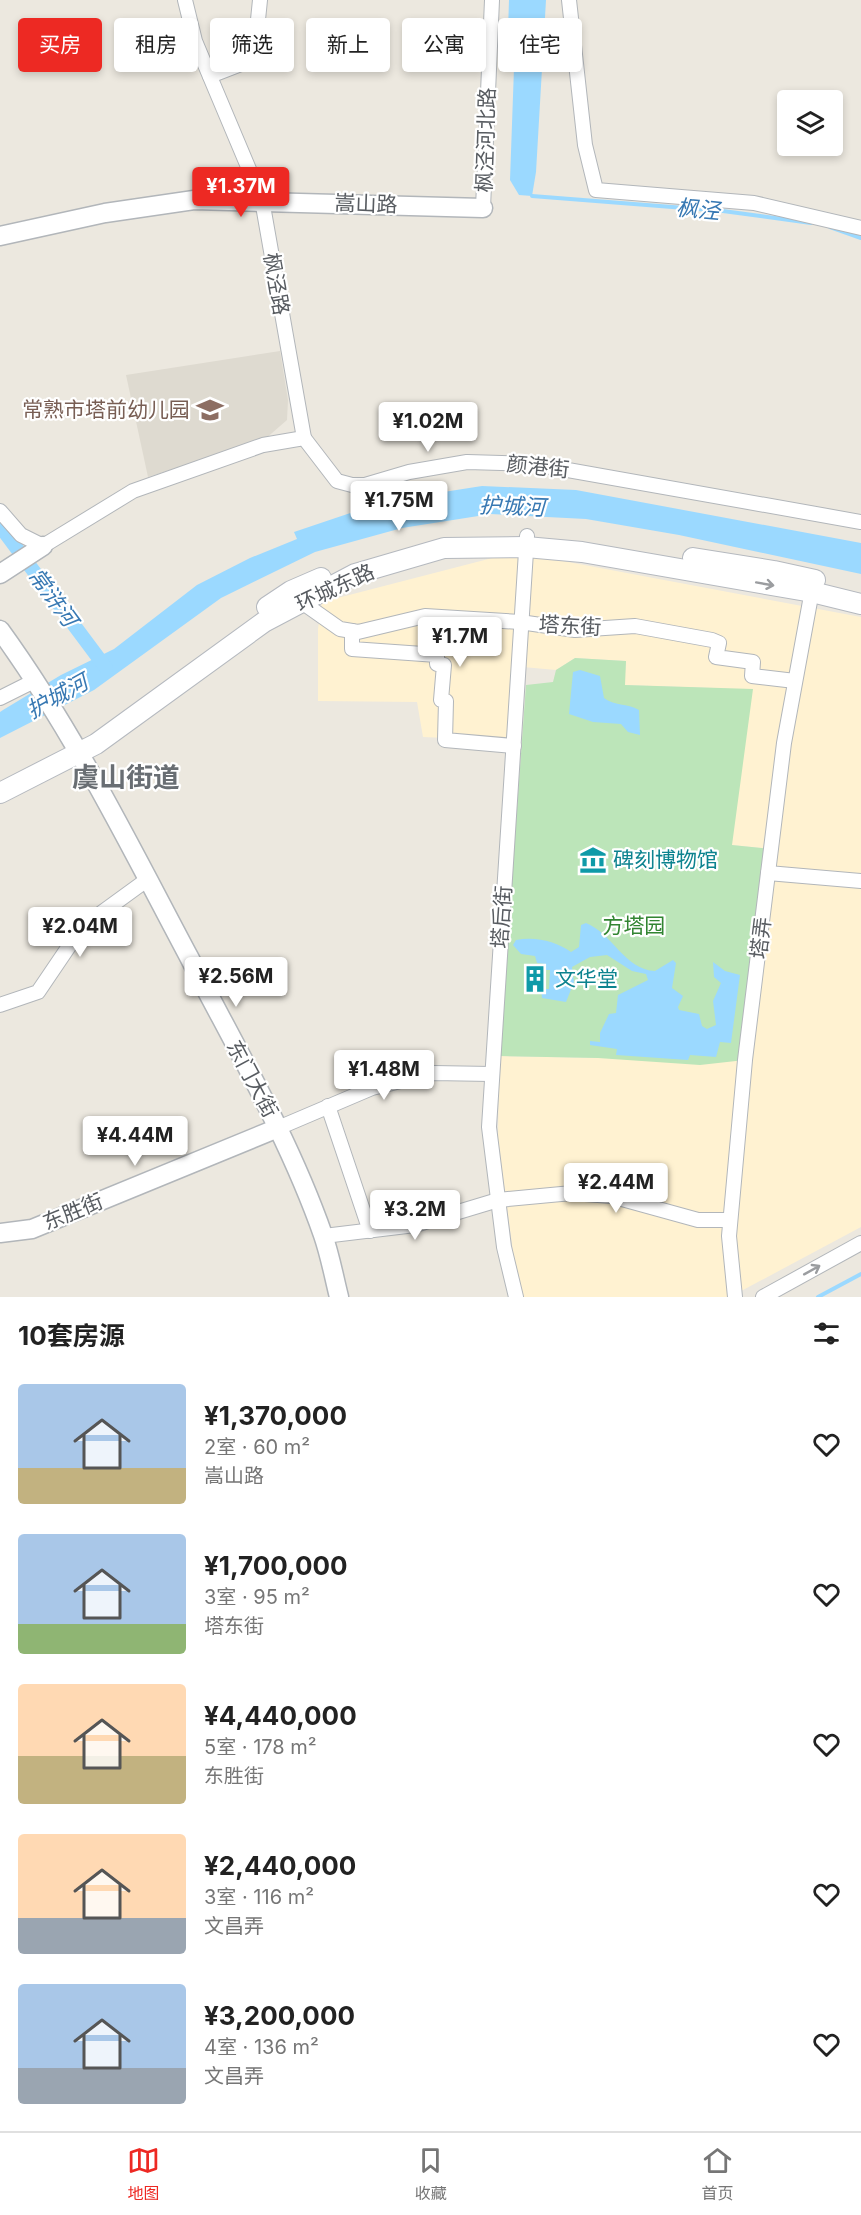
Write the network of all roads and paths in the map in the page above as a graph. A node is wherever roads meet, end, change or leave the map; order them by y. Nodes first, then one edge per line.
1 (185, 0) edge
2 (260, 0) edge
3 (492, 0) edge
4 (569, 0) edge
5 (210, 76) junction
6 (262, 200) junction
7 (483, 208) joint
8 (861, 228) edge
9 (0, 236) edge
10 (304, 438) junction
11 (0, 511) edge
12 (861, 522) edge
13 (526, 541) junction
14 (43, 546) junction
15 (0, 574) edge
16 (813, 586) junction
17 (861, 591) edge
18 (295, 597) junction
19 (861, 604) edge
20 (520, 622) junction
21 (0, 630) edge
22 (352, 631) junction
23 (36, 680) junction
24 (795, 681) junction
25 (0, 698) edge
26 (514, 746) junction
27 (76, 749) junction
28 (0, 780) edge
29 (0, 793) edge
30 (768, 873) junction
31 (148, 879) junction
32 (861, 881) edge
33 (0, 1005) edge
34 (491, 1074) junction
35 (328, 1106) junction
36 (278, 1128) junction
37 (498, 1200) junction
38 (730, 1220) junction
39 (370, 1231) junction
40 (0, 1233) edge
41 (324, 1236) junction
42 (861, 1243) edge
43 (339, 1297) edge
44 (516, 1297) edge
45 (735, 1297) edge
46 (763, 1297) edge

1 - 5 street, 枫泾路
2 - 5 street
3 - 7 street, 枫泾河北路
4 - 8 street
5 - 6 street, 枫泾路
6 - 7 street, 嵩山路
6 - 9 street, 嵩山路
6 - 10 street, 枫泾路
10 - 12 street, 颜港街
10 - 14 street
11 - 14 street
13 - 16 main road, 环城东路
13 - 18 main road, 环城东路
13 - 20 street, 塔后街
14 - 15 street
16 - 17 main road, 环城东路
16 - 19 main road, 环城东路
16 - 24 street, 塔弄
18 - 22 street, 塔东街
18 - 27 main road, 环城东路
20 - 22 street, 塔东街
20 - 24 street, 塔东街
20 - 26 street, 塔后街
21 - 23 street, 东门大街
22 - 26 street
23 - 25 street
23 - 27 street, 东门大街
24 - 30 street, 塔弄
26 - 34 street, 塔后街
27 - 28 main road, 环城东路
27 - 29 main road, 环城东路
27 - 31 street, 东门大街
30 - 32 street
30 - 38 street, 塔弄
31 - 33 street
31 - 36 street, 东门大街
34 - 35 street
34 - 37 street, 塔后街
35 - 36 street
35 - 39 street
36 - 40 street, 东胜街
36 - 41 street, 东门大街
37 - 38 street
37 - 39 street
37 - 44 street, 塔后街
38 - 45 street, 塔弄
39 - 41 street
41 - 43 street, 东门大街
46 -> 42 street

